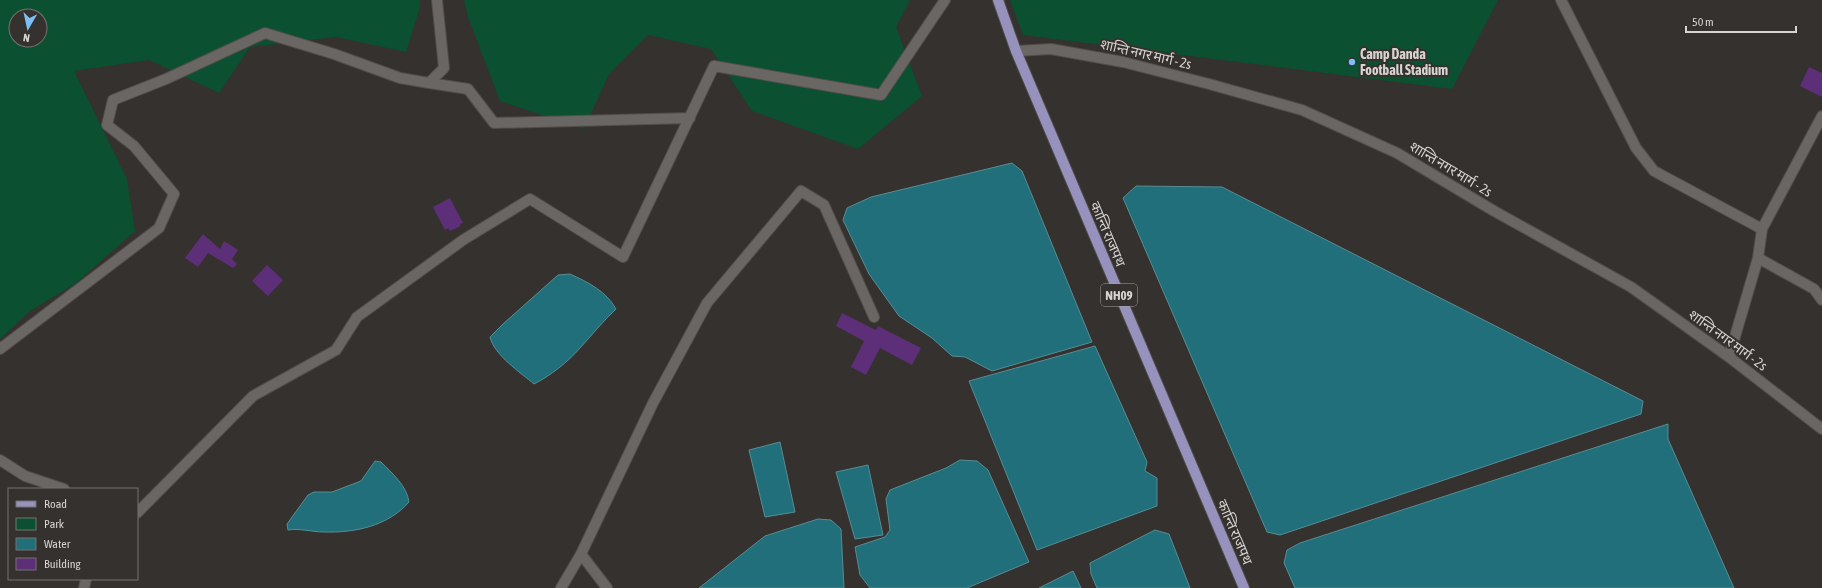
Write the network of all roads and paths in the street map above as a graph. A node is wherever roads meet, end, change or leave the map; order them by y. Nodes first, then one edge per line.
1 (437, 0) edge
2 (945, 0) edge
3 (998, 0) edge
4 (1561, 0) edge
5 (1016, 51) junction
6 (429, 83) junction
7 (1822, 116) edge
8 (690, 118) junction
9 (1762, 229) junction
10 (1758, 258) junction
11 (1818, 290) edge
12 (1822, 300) edge
13 (874, 317) dead end
14 (0, 349) edge
15 (1729, 356) junction
16 (1822, 429) edge
17 (0, 460) edge
18 (61, 488) edge
19 (138, 512) edge
20 (581, 554) junction
21 (561, 588) edge
22 (606, 588) edge
23 (1244, 588) edge

1 - 6 street
2 - 8 street
3 - 5 main road, कान्ति राजपथ / NH09
4 - 9 street
5 - 15 street, शान्ति नगर मार्ग - 2s
5 - 23 main road, कान्ति राजपथ / NH09
6 - 8 street
6 - 14 street
7 - 9 street
8 - 19 street
9 - 10 street
10 - 11 street
10 - 15 street
11 - 12 street
13 - 20 street
15 - 16 street, शान्ति नगर मार्ग - 2s
17 - 18 street
20 - 21 street
20 - 22 street

